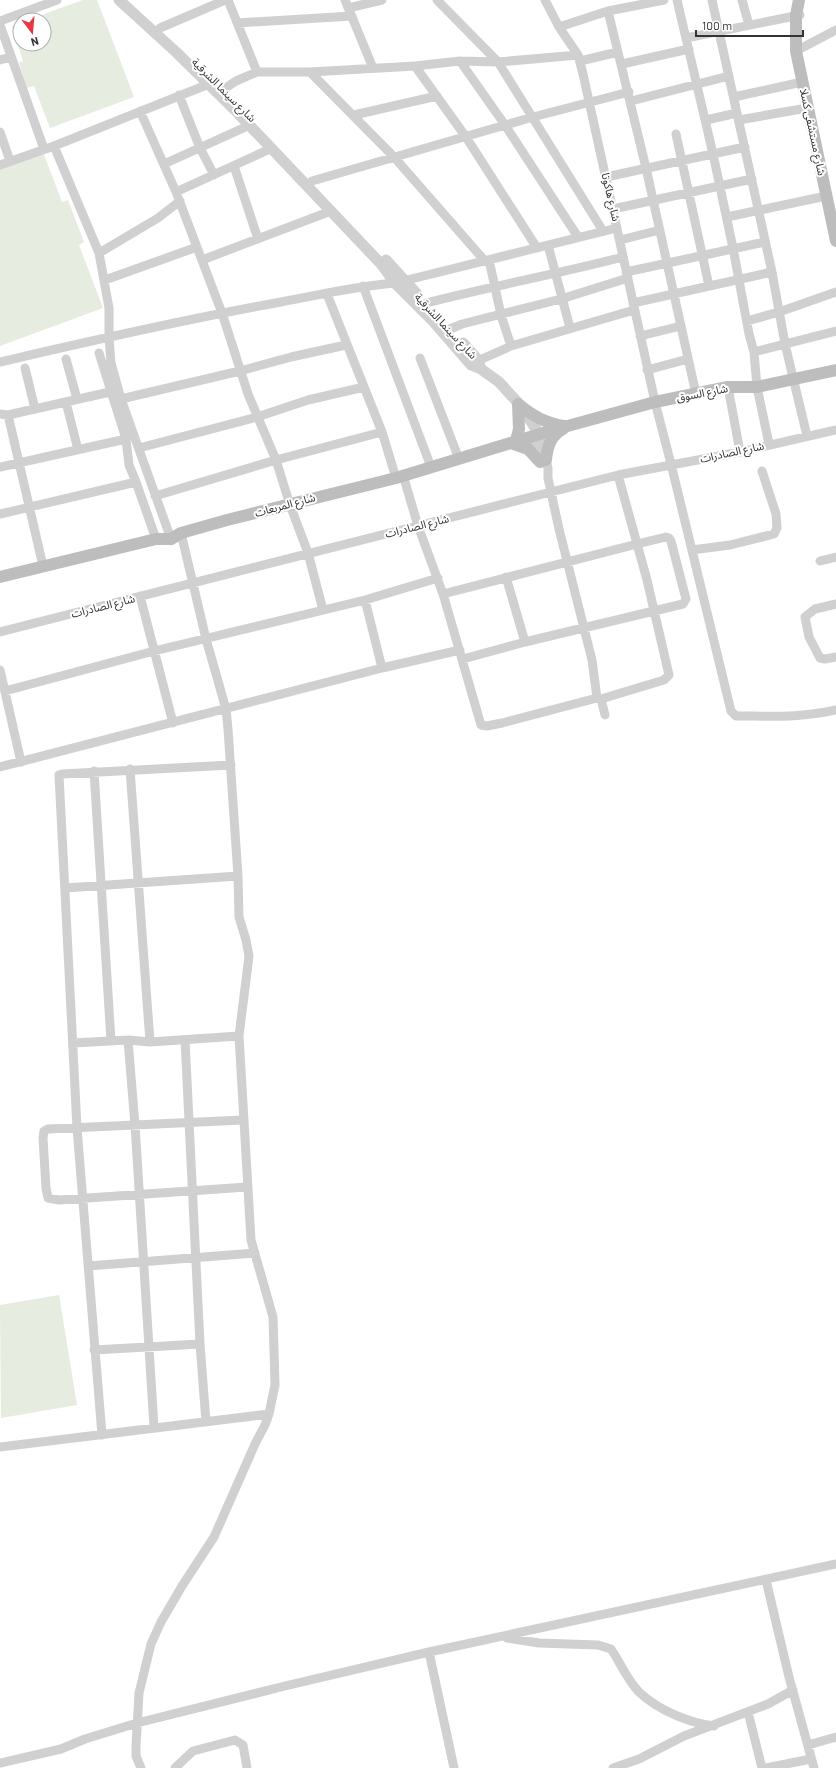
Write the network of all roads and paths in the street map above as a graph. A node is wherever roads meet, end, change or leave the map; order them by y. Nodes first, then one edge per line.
1 (57, 0) edge
2 (118, 0) edge
3 (129, 0) edge
4 (224, 0) edge
5 (228, 0) edge
6 (382, 0) edge
7 (437, 0) edge
8 (545, 0) edge
9 (664, 0) edge
10 (677, 0) edge
11 (712, 0) edge
12 (742, 0) edge
13 (799, 0) edge
14 (806, 0) edge
15 (348, 8) edge
16 (608, 11) junction
17 (798, 18) junction
18 (0, 21) edge
19 (237, 23) junction
20 (0, 25) edge
21 (749, 25) junction
22 (559, 27) junction
23 (160, 28) junction
24 (836, 30) edge
25 (720, 31) junction
26 (686, 38) junction
27 (689, 49) junction
28 (796, 51) junction
29 (618, 52) junction
30 (11, 57) junction
31 (579, 58) junction
32 (0, 60) edge
33 (460, 61) junction
34 (498, 62) junction
35 (622, 64) junction
36 (415, 66) junction
37 (373, 68) junction
38 (257, 72) junction
39 (310, 72) junction
40 (729, 76) junction
41 (802, 82) junction
42 (697, 83) junction
43 (209, 84) junction
44 (224, 89) junction
45 (179, 96) junction
46 (437, 96) junction
47 (630, 96) junction
48 (734, 97) junction
49 (590, 101) junction
50 (807, 108) junction
51 (140, 111) junction
52 (354, 115) junction
53 (533, 117) junction
54 (738, 117) junction
55 (706, 120) junction
56 (250, 125) junction
57 (505, 125) junction
58 (0, 132) edge
59 (676, 134) dead end
60 (466, 137) junction
61 (54, 146) junction
62 (745, 147) junction
63 (200, 148) junction
64 (272, 148) junction
65 (44, 149) junction
66 (713, 154) junction
67 (394, 157) junction
68 (682, 160) junction
69 (10, 161) junction
70 (164, 164) junction
71 (0, 165) edge
72 (234, 166) junction
73 (646, 168) junction
74 (214, 175) junction
75 (606, 177) junction
76 (752, 179) junction
77 (312, 180) junction
78 (720, 186) junction
79 (689, 192) junction
80 (826, 196) junction
81 (178, 197) junction
82 (653, 200) junction
83 (613, 209) junction
84 (331, 211) junction
85 (758, 211) junction
86 (727, 217) junction
87 (617, 228) junction
88 (603, 230) junction
89 (660, 230) junction
90 (578, 237) junction
91 (258, 239) junction
92 (620, 240) junction
93 (836, 241) edge
94 (765, 242) junction
95 (548, 246) junction
96 (197, 247) junction
97 (537, 248) junction
98 (733, 248) junction
99 (99, 253) junction
100 (702, 255) junction
101 (623, 257) junction
102 (202, 260) junction
103 (487, 260) junction
104 (667, 263) junction
105 (772, 272) junction
106 (555, 274) junction
107 (627, 275) junction
108 (740, 279) junction
109 (105, 280) junction
110 (399, 282) junction
111 (496, 285) junction
112 (363, 286) junction
113 (709, 286) junction
114 (836, 292) edge
115 (326, 294) junction
116 (674, 294) junction
117 (561, 299) junction
118 (426, 303) junction
119 (633, 306) junction
120 (779, 312) junction
121 (222, 313) junction
122 (501, 315) junction
123 (746, 321) junction
124 (681, 326) junction
125 (570, 328) junction
126 (446, 331) junction
127 (836, 331) edge
128 (640, 336) junction
129 (109, 337) junction
130 (785, 344) junction
131 (346, 345) junction
132 (511, 346) junction
133 (754, 352) junction
134 (99, 353) dead end
135 (420, 358) dead end
136 (66, 359) dead end
137 (688, 359) junction
138 (0, 362) edge
139 (476, 364) junction
140 (25, 368) dead end
141 (647, 370) junction
142 (836, 370) edge
143 (240, 371) junction
144 (794, 378) junction
145 (364, 387) junction
146 (728, 387) junction
147 (757, 387) junction
148 (110, 392) junction
149 (696, 394) junction
150 (77, 399) junction
151 (121, 399) junction
152 (66, 402) junction
153 (655, 402) junction
154 (520, 405) junction
155 (34, 409) junction
156 (4, 415) edge
157 (257, 417) junction
158 (569, 426) junction
159 (836, 430) edge
160 (382, 432) junction
161 (536, 435) junction
162 (807, 436) junction
163 (126, 439) junction
164 (513, 442) junction
165 (769, 444) junction
166 (139, 448) junction
167 (78, 450) junction
168 (740, 452) junction
169 (459, 459) junction
170 (276, 460) junction
171 (543, 461) junction
172 (18, 463) junction
173 (671, 464) junction
174 (0, 467) edge
175 (431, 467) junction
176 (762, 471) dead end
177 (618, 475) junction
178 (400, 477) junction
179 (136, 482) junction
180 (551, 492) junction
181 (155, 496) junction
182 (290, 505) junction
183 (29, 507) junction
184 (0, 514) edge
185 (418, 526) junction
186 (176, 536) junction
187 (156, 539) junction
188 (637, 544) junction
189 (692, 550) junction
190 (308, 553) junction
191 (836, 557) edge
192 (566, 561) junction
193 (820, 562) dead end
194 (43, 566) junction
195 (0, 576) edge
196 (506, 576) junction
197 (438, 578) junction
198 (193, 582) junction
199 (443, 594) junction
200 (140, 596) junction
201 (365, 600) junction
202 (836, 604) edge
203 (323, 610) junction
204 (654, 611) junction
205 (584, 628) junction
206 (0, 632) edge
207 (206, 639) junction
208 (525, 642) junction
209 (154, 651) junction
210 (462, 655) junction
211 (836, 657) edge
212 (382, 668) junction
213 (0, 670) edge
214 (5, 691) junction
215 (599, 699) junction
216 (226, 709) junction
217 (836, 710) edge
218 (605, 715) dead end
219 (173, 723) junction
220 (21, 762) junction
221 (231, 765) junction
222 (0, 767) edge
223 (130, 769) junction
224 (94, 772) junction
225 (238, 876) junction
226 (138, 883) junction
227 (102, 886) junction
228 (65, 888) junction
229 (239, 1036) junction
230 (128, 1040) junction
231 (185, 1040) junction
232 (111, 1041) junction
233 (150, 1042) junction
234 (72, 1043) junction
235 (243, 1120) junction
236 (188, 1123) junction
237 (135, 1125) junction
238 (77, 1128) junction
239 (248, 1187) junction
240 (192, 1192) junction
241 (139, 1194) junction
242 (82, 1198) junction
243 (255, 1253) junction
244 (196, 1258) junction
245 (144, 1262) junction
246 (88, 1266) junction
247 (200, 1344) junction
248 (149, 1346) junction
249 (94, 1350) junction
250 (269, 1414) junction
251 (206, 1422) junction
252 (154, 1427) junction
253 (102, 1434) junction
254 (0, 1447) edge
255 (836, 1564) edge
256 (766, 1580) junction
257 (501, 1637) junction
258 (429, 1652) junction
259 (793, 1690) junction
260 (748, 1712) junction
261 (137, 1723) junction
262 (714, 1726) junction
263 (836, 1737) edge
264 (808, 1745) junction
265 (640, 1759) junction
266 (0, 1763) edge
267 (813, 1764) edge
268 (141, 1768) edge
269 (175, 1768) edge
270 (247, 1768) edge
271 (454, 1768) edge
272 (613, 1768) edge
273 (642, 1768) edge
274 (762, 1768) edge
275 (766, 1768) edge

1 - 18 street
2 - 43 street, شارع سينما الشرقية
3 - 23 street, شارع سينما الشرقية
4 - 23 street
5 - 19 street
6 - 15 street
7 - 34 street
8 - 22 street, شارع هاكوتا
9 - 16 street
10 - 26 street
11 - 25 street
12 - 21 street
13 - 17 main road
14 - 17 main road
15 - 19 street
15 - 37 street
16 - 22 street
16 - 29 street
17 - 21 street
17 - 28 main road, شارع مستشفى كسلا
19 - 38 street
20 - 30 street
21 - 25 street
22 - 31 street, شارع هاكوتا
23 - 44 street, شارع سينما الشرقية
24 - 28 street
25 - 26 street
25 - 40 street
26 - 27 street
27 - 35 street
27 - 42 street
28 - 41 main road, شارع مستشفى كسلا
29 - 31 street
29 - 35 street
30 - 32 street
30 - 65 street
31 - 34 street
31 - 49 street, شارع هاكوتا
33 - 34 street
33 - 36 street
33 - 57 street
34 - 53 street
35 - 47 street
36 - 37 street
36 - 46 street
37 - 39 street
38 - 39 street
38 - 44 street
39 - 52 street
40 - 42 street
40 - 48 street
41 - 48 street
41 - 50 main road, شارع مستشفى كسلا
42 - 47 street
42 - 55 street
43 - 45 street
43 - 56 street, شارع سينما الشرقية
44 - 77 street, شارع سينما الشرقية
45 - 51 street
45 - 63 street
46 - 52 street
46 - 60 street
47 - 49 street
47 - 73 street
48 - 54 street
49 - 53 street
49 - 75 street, شارع هاكوتا
50 - 54 street
50 - 80 main road, شارع مستشفى كسلا
51 - 61 street
51 - 70 street
52 - 67 street
53 - 57 street
53 - 88 street
54 - 55 street
54 - 62 street
55 - 66 street
56 - 63 street
56 - 64 street, شارع سينما الشرقية
57 - 60 street
57 - 90 street
58 - 69 street
59 - 68 street
60 - 67 street
60 - 97 street
61 - 65 street
61 - 99 street
62 - 66 street
62 - 76 street
63 - 70 street
63 - 74 street
64 - 72 street
64 - 84 street, شارع سينما الشرقية
65 - 69 street
66 - 68 street
66 - 78 street
67 - 77 street
67 - 103 street
68 - 73 street
68 - 79 street
69 - 71 street
70 - 81 street
72 - 74 street
72 - 91 street
73 - 75 street
73 - 82 street
74 - 81 street
75 - 83 street, شارع هاكوتا
76 - 78 street
76 - 85 street
77 - 110 street, شارع سينما الشرقية
78 - 79 street
78 - 86 street
79 - 82 street
79 - 100 street
80 - 85 street
80 - 93 main road, شارع مستشفى كسلا
81 - 96 street
81 - 99 street
82 - 83 street
82 - 89 street
83 - 87 street, شارع هاكوتا
84 - 91 street
84 - 110 street, شارع سينما الشرقية
85 - 86 street
85 - 94 street
86 - 98 street
87 - 88 street
87 - 92 street, شارع هاكوتا
88 - 90 street
89 - 92 street
89 - 104 street
90 - 95 street
91 - 102 street
92 - 101 street, شارع هاكوتا
94 - 98 street
94 - 105 street
95 - 97 street
95 - 106 street
96 - 102 street
96 - 109 street
97 - 103 street
98 - 100 street
98 - 108 street
99 - 109 street
100 - 104 street
100 - 113 street
101 - 106 street
101 - 107 street, شارع هاكوتا
102 - 121 street
103 - 110 street
103 - 111 street
104 - 107 street
104 - 116 street
105 - 108 street
105 - 120 street
106 - 111 street
106 - 117 street
107 - 117 street
107 - 119 street, شارع هاكوتا
108 - 113 street
108 - 123 street
109 - 129 street
110 - 112 street
110 - 118 street, شارع سينما الشرقية
110 - 126 street, شارع سينما الشرقية
111 - 118 street
111 - 122 street
112 - 115 street
112 - 175 street
113 - 116 street
114 - 120 street
115 - 121 street
115 - 131 street
116 - 119 street
116 - 124 street
117 - 122 street
117 - 125 street
118 - 126 street, شارع سينما الشرقية
119 - 125 street
119 - 128 street, شارع هاكوتا
120 - 123 street
120 - 130 street
121 - 129 street
121 - 143 street
122 - 126 street
122 - 132 street
123 - 133 street
124 - 128 street
124 - 137 street
125 - 132 street
126 - 139 street, شارع سينما الشرقية
127 - 130 street
128 - 141 street, شارع هاكوتا
129 - 138 street
129 - 151 street
130 - 133 street
130 - 144 street
131 - 143 street
131 - 145 street
132 - 139 street
133 - 147 street
134 - 148 street
135 - 169 street
136 - 150 street
137 - 141 street
137 - 149 street
139 - 154 street, شارع سينما الشرقية
140 - 155 street
141 - 153 street, شارع هاكوتا
142 - 144 main road, شارع السوق
143 - 151 street
143 - 157 street
144 - 147 main road, شارع السوق
144 - 162 street
145 - 157 street
145 - 160 street
146 - 147 main road, شارع السوق
146 - 149 main road, شارع السوق
146 - 168 street
147 - 165 street
148 - 150 street
148 - 163 street
149 - 153 main road, شارع السوق
150 - 152 street
151 - 166 street
152 - 155 street
152 - 167 street
153 - 158 main road, شارع السوق
153 - 173 street, شارع هاكوتا
154 - 158 main road
154 - 161 street
154 - 164 main road
155 - 156 street
156 - 172 street
157 - 166 street
157 - 170 street
158 - 161 main road, شارع المربعات
158 - 171 main road
159 - 162 street, شارع الصادرات
160 - 170 street
160 - 178 street
161 - 164 main road, شارع المربعات
161 - 171 street
162 - 165 street, شارع الصادرات
163 - 167 street
163 - 179 street
164 - 169 main road, شارع المربعات
164 - 171 main road
165 - 168 street, شارع الصادرات
166 - 181 street
167 - 172 street
168 - 173 street, شارع الصادرات
169 - 175 main road, شارع المربعات
170 - 181 street
170 - 182 street
171 - 180 street
172 - 174 street
172 - 183 street
173 - 177 street, شارع الصادرات
173 - 189 street, شارع هاكوتا
175 - 178 main road, شارع المربعات
176 - 189 street
177 - 180 street, شارع الصادرات
177 - 188 street
178 - 182 main road, شارع المربعات
178 - 185 street
179 - 183 street
179 - 187 street
180 - 185 street, شارع الصادرات
180 - 192 street
181 - 186 street
182 - 186 main road, شارع المربعات
182 - 190 street
183 - 184 street
183 - 194 street
185 - 190 street, شارع الصادرات
185 - 197 street
186 - 187 main road, شارع المربعات
186 - 198 street
187 - 194 main road, شارع المربعات
188 - 192 street
188 - 204 street
188 - 204 street
189 - 217 street, شارع هاكوتا
190 - 198 street, شارع الصادرات
190 - 203 street
191 - 193 street
192 - 196 street
192 - 205 street
194 - 195 main road, شارع المربعات
196 - 199 street
196 - 208 street
197 - 199 street
197 - 201 street
198 - 200 street, شارع الصادرات
198 - 207 street
199 - 210 street
200 - 206 street, شارع الصادرات
200 - 209 street
201 - 203 street
201 - 212 street
202 - 211 street
203 - 207 street
204 - 205 street
204 - 215 street
205 - 208 street
205 - 215 street
207 - 209 street
207 - 216 street
208 - 210 street
209 - 214 street
209 - 219 street
210 - 212 street
210 - 215 street
212 - 216 street
213 - 214 street
214 - 220 street
215 - 218 street
216 - 219 street
216 - 221 street
219 - 220 street
220 - 222 street
221 - 223 street
221 - 225 street
223 - 224 street
223 - 226 street
224 - 227 street
224 - 228 street
225 - 226 street
225 - 229 street
226 - 227 street
226 - 233 street
227 - 228 street
227 - 232 street
228 - 234 street
229 - 231 street
229 - 235 street
230 - 232 street
230 - 233 street
230 - 237 street
231 - 233 street
231 - 236 street
232 - 234 street
234 - 238 street
235 - 236 street
235 - 239 street
236 - 237 street
236 - 240 street
237 - 238 street
237 - 241 street
238 - 242 street
238 - 242 street
239 - 240 street
239 - 243 street
240 - 241 street
240 - 244 street
241 - 242 street
241 - 245 street
242 - 246 street
243 - 244 street
243 - 250 street
244 - 245 street
244 - 247 street
245 - 246 street
245 - 248 street
246 - 249 street
247 - 248 street
247 - 251 street
248 - 249 street
248 - 252 street
249 - 253 street
250 - 251 street
250 - 261 street
251 - 252 street
252 - 253 street
253 - 254 street
255 - 256 street
256 - 257 street
256 - 259 street
257 - 258 street
257 - 262 street
258 - 261 street
258 - 271 street
259 - 260 street
259 - 264 street
260 - 262 street
260 - 274 street
261 - 266 street
261 - 268 street
262 - 265 street
263 - 264 street
264 - 267 street
265 - 272 street
265 - 273 street
267 - 275 street
269 - 270 street

